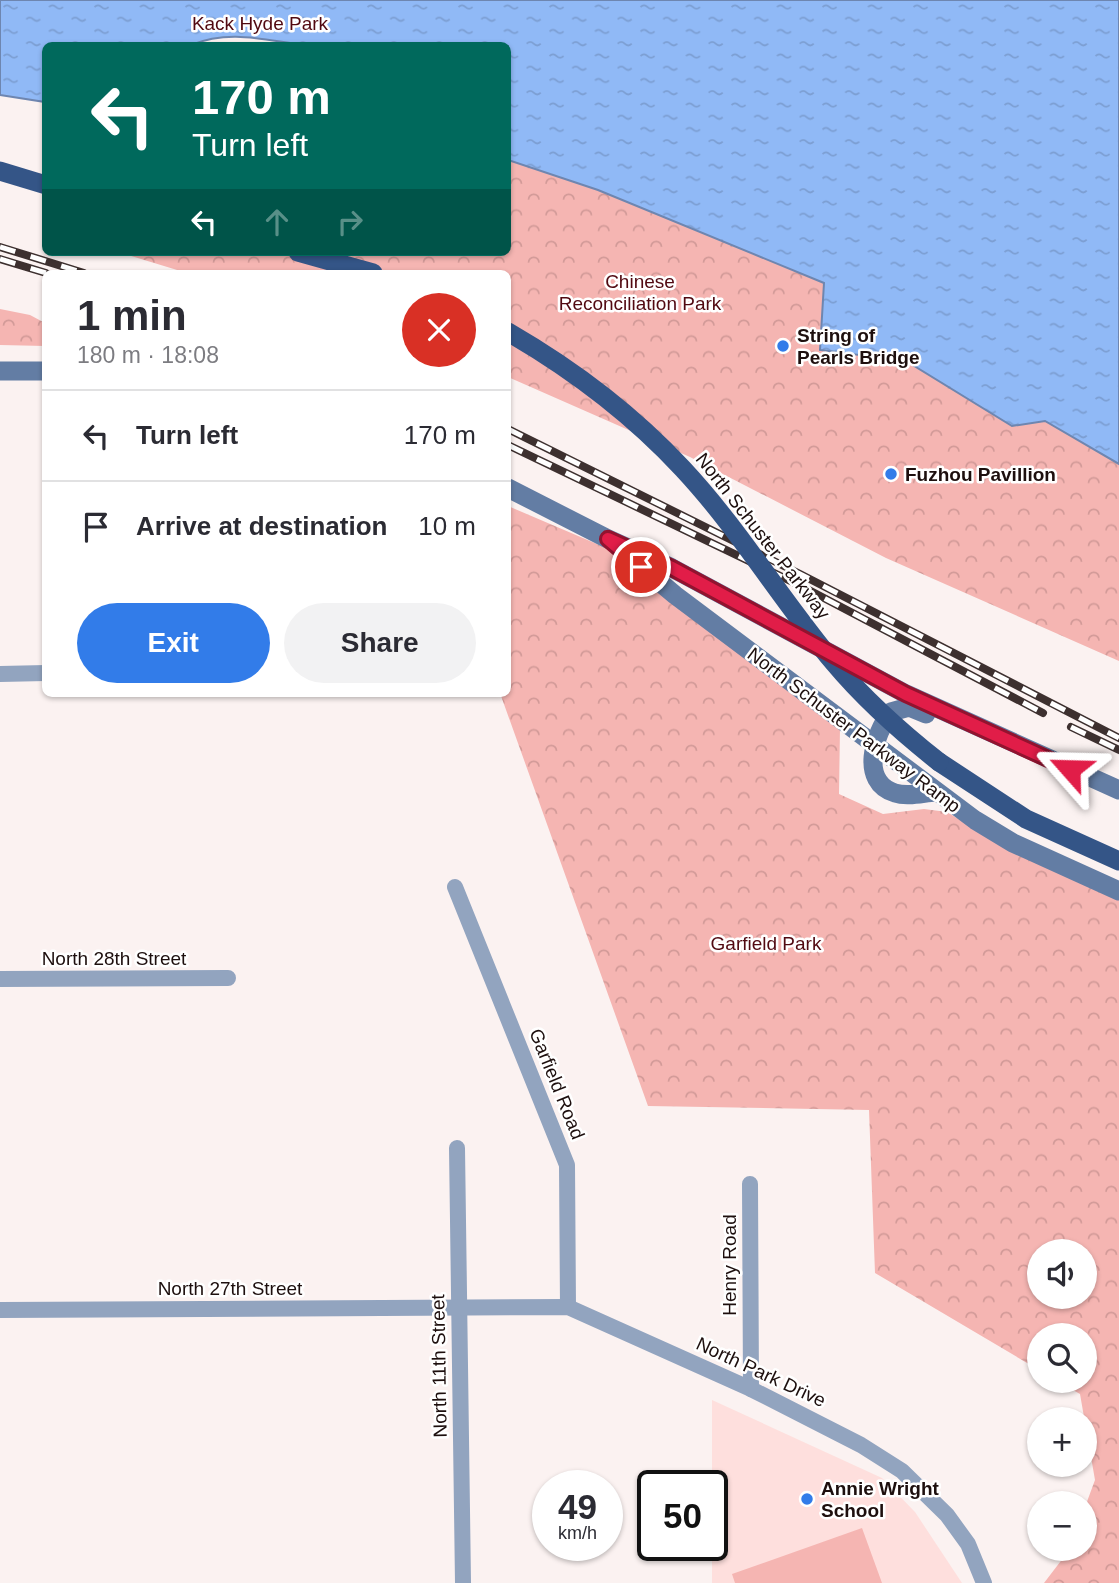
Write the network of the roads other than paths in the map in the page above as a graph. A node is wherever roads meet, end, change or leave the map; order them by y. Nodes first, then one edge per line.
1 (0, 171) edge
2 (42, 185) edge
3 (312, 256) edge
4 (362, 270) edge
5 (511, 334) edge
6 (0, 371) edge
7 (42, 371) edge
8 (511, 490) edge
9 (608, 539) junction
10 (42, 673) edge
11 (0, 674) edge
12 (876, 748) junction
13 (1070, 769) junction
14 (1119, 790) edge
15 (1119, 861) edge
16 (455, 887) dead end
17 (1119, 891) edge
18 (228, 978) dead end
19 (0, 979) edge
20 (457, 1149) dead end
21 (750, 1184) dead end
22 (568, 1307) junction
23 (460, 1308) junction
24 (0, 1310) edge
25 (751, 1389) junction
26 (463, 1583) edge
27 (984, 1583) edge

1 - 2 highway
3 - 4 highway
5 - 15 highway, North Schuster Parkway, bridge
6 - 7 main road
8 - 9 main road
9 - 12 main road, North Schuster Parkway Ramp
9 - 13 main road
10 - 11 street
12 - 13 main road
12 - 17 main road, North Schuster Parkway Ramp
13 - 14 main road
16 - 22 street, Garfield Road
18 - 19 street, North 28th Street
20 - 23 street, North 11th Street
21 - 25 street, Henry Road
22 - 23 street, North Park Drive
22 - 25 street, North Park Drive
23 - 24 street, North 27th Street
23 - 26 street, North 11th Street
25 - 27 street, North Park Drive

